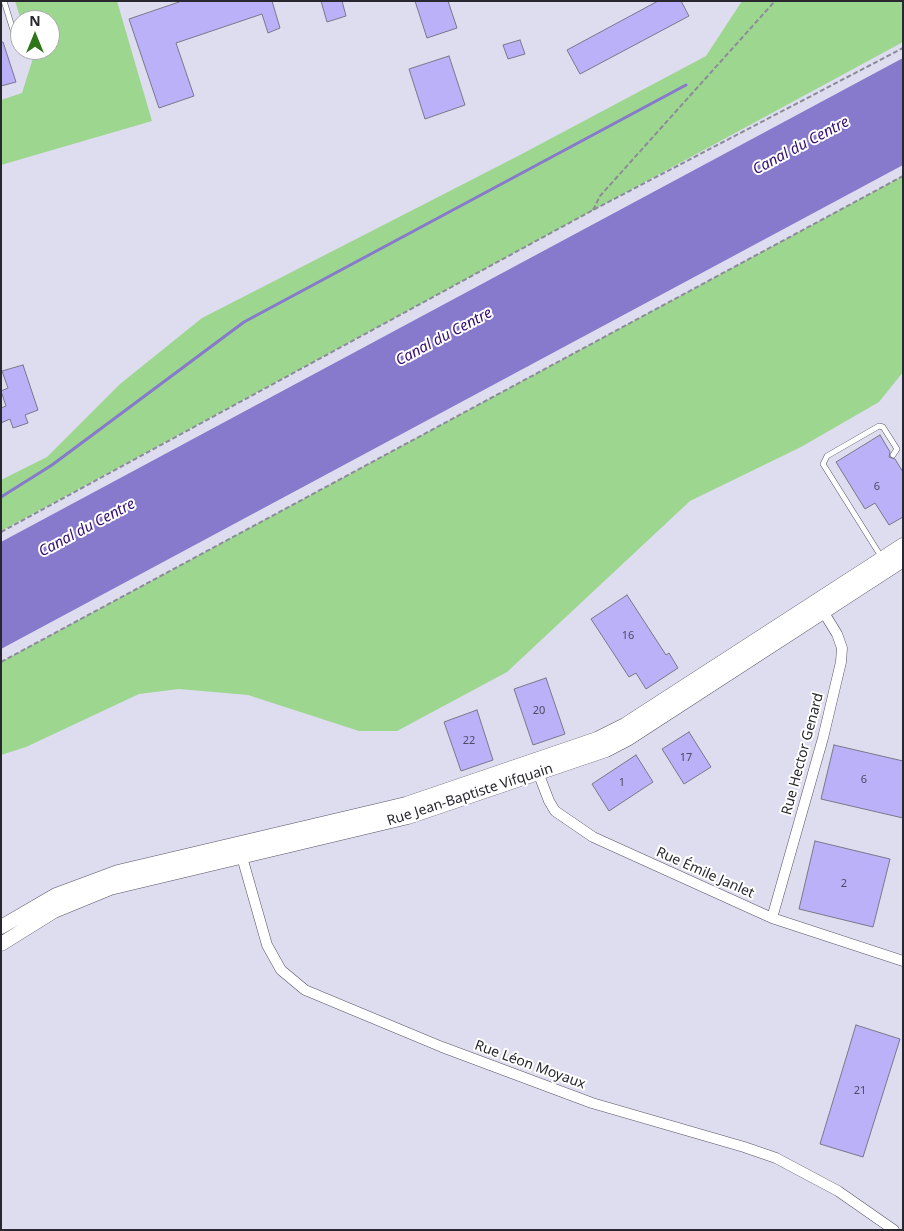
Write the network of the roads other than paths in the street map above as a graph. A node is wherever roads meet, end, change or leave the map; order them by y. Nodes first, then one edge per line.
1 (4, 1) edge
2 (10, 20) edge
3 (893, 455) dead end
4 (903, 545) edge
5 (882, 558) junction
6 (903, 560) edge
7 (820, 606) junction
8 (536, 768) junction
9 (240, 850) junction
10 (772, 918) junction
11 (1, 928) edge
12 (1, 944) edge
13 (903, 961) edge
14 (894, 1230) edge

1 - 2 lane
3 - 5 lane
4 - 5 street, Rue Jean-Baptiste Vifquain
5 - 7 street, Rue Jean-Baptiste Vifquain
6 - 7 street, Rue Jean-Baptiste Vifquain
7 - 8 street, Rue Jean-Baptiste Vifquain
7 - 10 street, Rue Hector Genard
8 - 9 street, Rue Jean-Baptiste Vifquain
8 - 10 street, Rue Émile Janlet
9 - 11 street, Rue Jean-Baptiste Vifquain
9 - 12 street, Rue Jean-Baptiste Vifquain
9 - 14 street, Rue Léon Moyaux
10 - 13 street, Rue Émile Janlet

